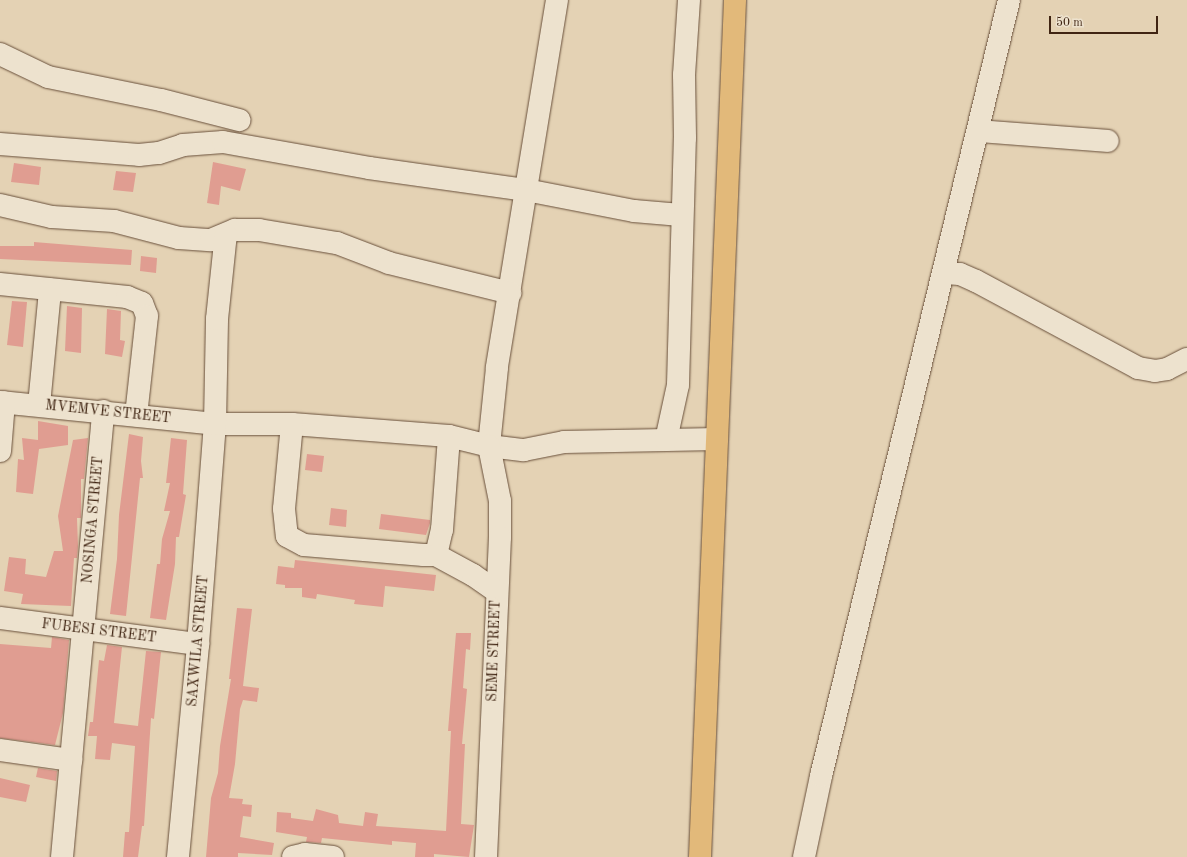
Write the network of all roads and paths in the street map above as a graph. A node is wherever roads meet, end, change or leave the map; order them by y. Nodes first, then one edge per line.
1 (557, 0) edge
2 (689, 0) edge
3 (735, 0) edge
4 (1009, 0) edge
5 (0, 54) edge
6 (239, 120) dead end
7 (978, 131) junction
8 (1108, 141) dead end
9 (0, 144) edge
10 (526, 190) junction
11 (0, 205) edge
12 (681, 215) junction
13 (226, 234) junction
14 (944, 273) junction
15 (0, 284) edge
16 (50, 290) junction
17 (510, 293) junction
18 (1187, 358) edge
19 (2, 402) edge
20 (39, 405) junction
21 (103, 411) junction
22 (136, 415) junction
23 (215, 424) junction
24 (292, 424) junction
25 (449, 436) junction
26 (717, 439) junction
27 (666, 440) junction
28 (489, 446) junction
29 (0, 451) edge
30 (436, 555) junction
31 (496, 591) junction
32 (0, 618) edge
33 (83, 629) junction
34 (198, 644) junction
35 (0, 750) edge
36 (71, 760) junction
37 (62, 857) edge
38 (178, 857) edge
39 (294, 857) edge
40 (333, 857) edge
41 (486, 857) edge
42 (700, 857) edge
43 (804, 857) edge

1 - 10 street, SEME STREET
2 - 12 street
3 - 26 main road
4 - 7 street
5 - 6 street
7 - 8 street
7 - 14 street
9 - 10 street
10 - 12 street
10 - 17 street, SEME STREET
11 - 13 street
12 - 27 street
13 - 17 street
13 - 23 street, SAXWILA STREET
14 - 18 street
14 - 43 street
15 - 16 street
16 - 20 street
16 - 22 street
17 - 28 street, SEME STREET
19 - 20 street, MVEMVE STREET
19 - 29 street
20 - 21 street, MVEMVE STREET
21 - 22 street, MVEMVE STREET
21 - 33 street, NOSINGA STREET
22 - 23 street, MVEMVE STREET
23 - 24 street
23 - 34 street, SAXWILA STREET
24 - 25 street
24 - 30 street
25 - 28 street
25 - 30 street
26 - 27 street
26 - 42 main road
27 - 28 street
28 - 31 street, SEME STREET
30 - 31 street
31 - 41 street, SEME STREET
32 - 33 street, FUBESI STREET
33 - 34 street, FUBESI STREET
33 - 36 street, NOSINGA STREET
34 - 38 street, SAXWILA STREET
35 - 36 street
36 - 37 street, NOSINGA STREET
39 - 40 street

